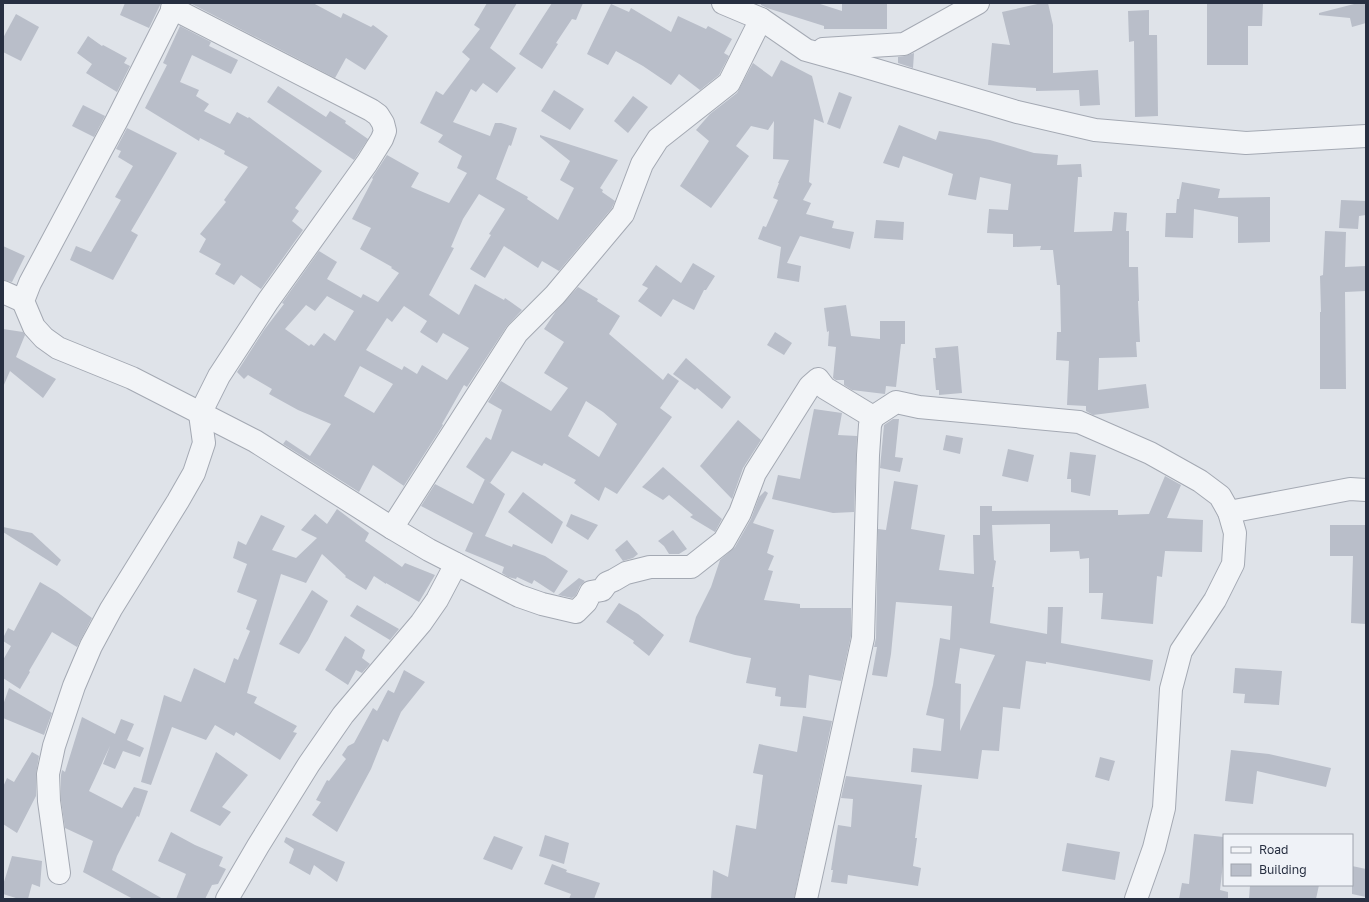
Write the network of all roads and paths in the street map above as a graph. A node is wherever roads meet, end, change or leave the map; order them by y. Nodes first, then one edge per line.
1 (723, 3) edge
2 (978, 3) edge
3 (174, 6) edge
4 (761, 19) junction
5 (806, 50) junction
6 (1366, 136) edge
7 (3, 292) edge
8 (23, 301) junction
9 (200, 414) junction
10 (874, 417) junction
11 (1366, 490) edge
12 (1229, 512) junction
13 (392, 528) junction
14 (456, 564) junction
15 (60, 873) dead end
16 (227, 899) edge
17 (806, 899) edge
18 (1136, 899) edge

1 - 4 street
2 - 5 street
3 - 8 street
3 - 9 street
4 - 5 street
4 - 13 street
5 - 6 street
7 - 8 street
8 - 9 street
9 - 13 street
9 - 15 street
10 - 12 street
10 - 14 street
10 - 17 street
11 - 12 street
12 - 18 street
13 - 14 street
14 - 16 street

